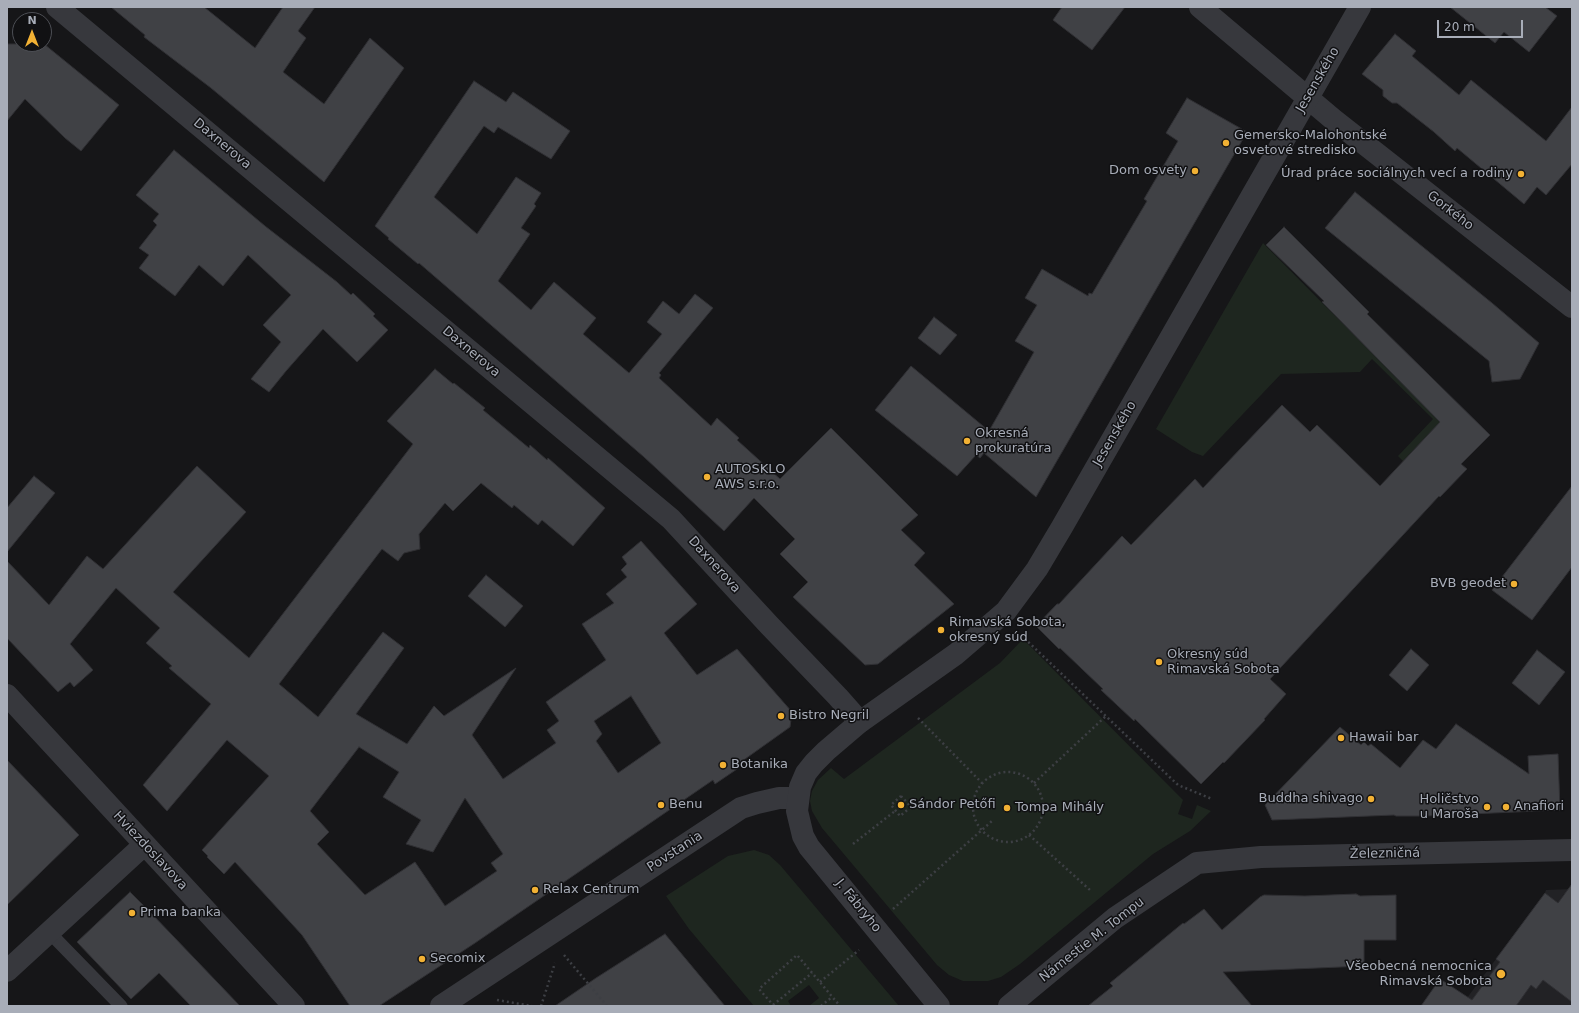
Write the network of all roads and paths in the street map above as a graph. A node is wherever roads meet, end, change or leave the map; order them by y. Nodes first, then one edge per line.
1 (57, 7) edge
2 (1200, 7) edge
3 (1360, 7) edge
4 (1308, 97) junction
5 (1572, 307) edge
6 (1021, 635) dead end
7 (7, 695) edge
8 (1106, 716) junction
9 (918, 718) dead end
10 (860, 722) junction
11 (982, 783) junction
12 (1034, 783) junction
13 (798, 798) junction
14 (1212, 799) dead end
15 (895, 811) junction
16 (992, 821) dead end
17 (981, 830) junction
18 (1029, 835) junction
19 (853, 844) dead end
20 (144, 845) junction
21 (1572, 850) edge
22 (1197, 863) joint
23 (1090, 890) dead end
24 (893, 909) dead end
25 (49, 932) junction
26 (859, 950) dead end
27 (563, 954) dead end
28 (557, 959) dead end
29 (7, 971) edge
30 (812, 973) junction
31 (820, 982) junction
32 (832, 997) junction
33 (492, 1000) dead end
34 (774, 1005) edge
35 (121, 1006) edge
36 (294, 1006) edge
37 (441, 1006) edge
38 (532, 1006) edge
39 (541, 1006) edge
40 (607, 1006) edge
41 (822, 1006) edge
42 (840, 1006) edge
43 (939, 1006) edge
44 (1009, 1006) edge

1 - 10 street, Daxnerova
2 - 4 street, Gorkého
3 - 4 street, Jesenského
4 - 5 street, Gorkého
4 - 10 street, Jesenského
6 - 8 path
7 - 20 street, Hviezdoslavova
8 - 12 path
8 - 14 path
9 - 11 path
10 - 13 street, Jesenského
11 - 12 path
11 - 17 path
12 - 18 path
13 - 37 street, Povstania
13 - 43 street, J. Fábryho
15 - 15 path
15 - 19 path
16 - 17 path
17 - 18 path
17 - 24 path
18 - 23 path
20 - 25 street
20 - 36 street, Hviezdoslavova
21 - 22 street, Železničná
22 - 44 street, Námestie M. Tompu
25 - 29 street
25 - 35 lane
26 - 31 path
27 - 40 path
28 - 39 path
30 - 31 path
30 - 34 path
30 - 34 path
31 - 32 path
32 - 41 path
32 - 42 path
33 - 38 path

